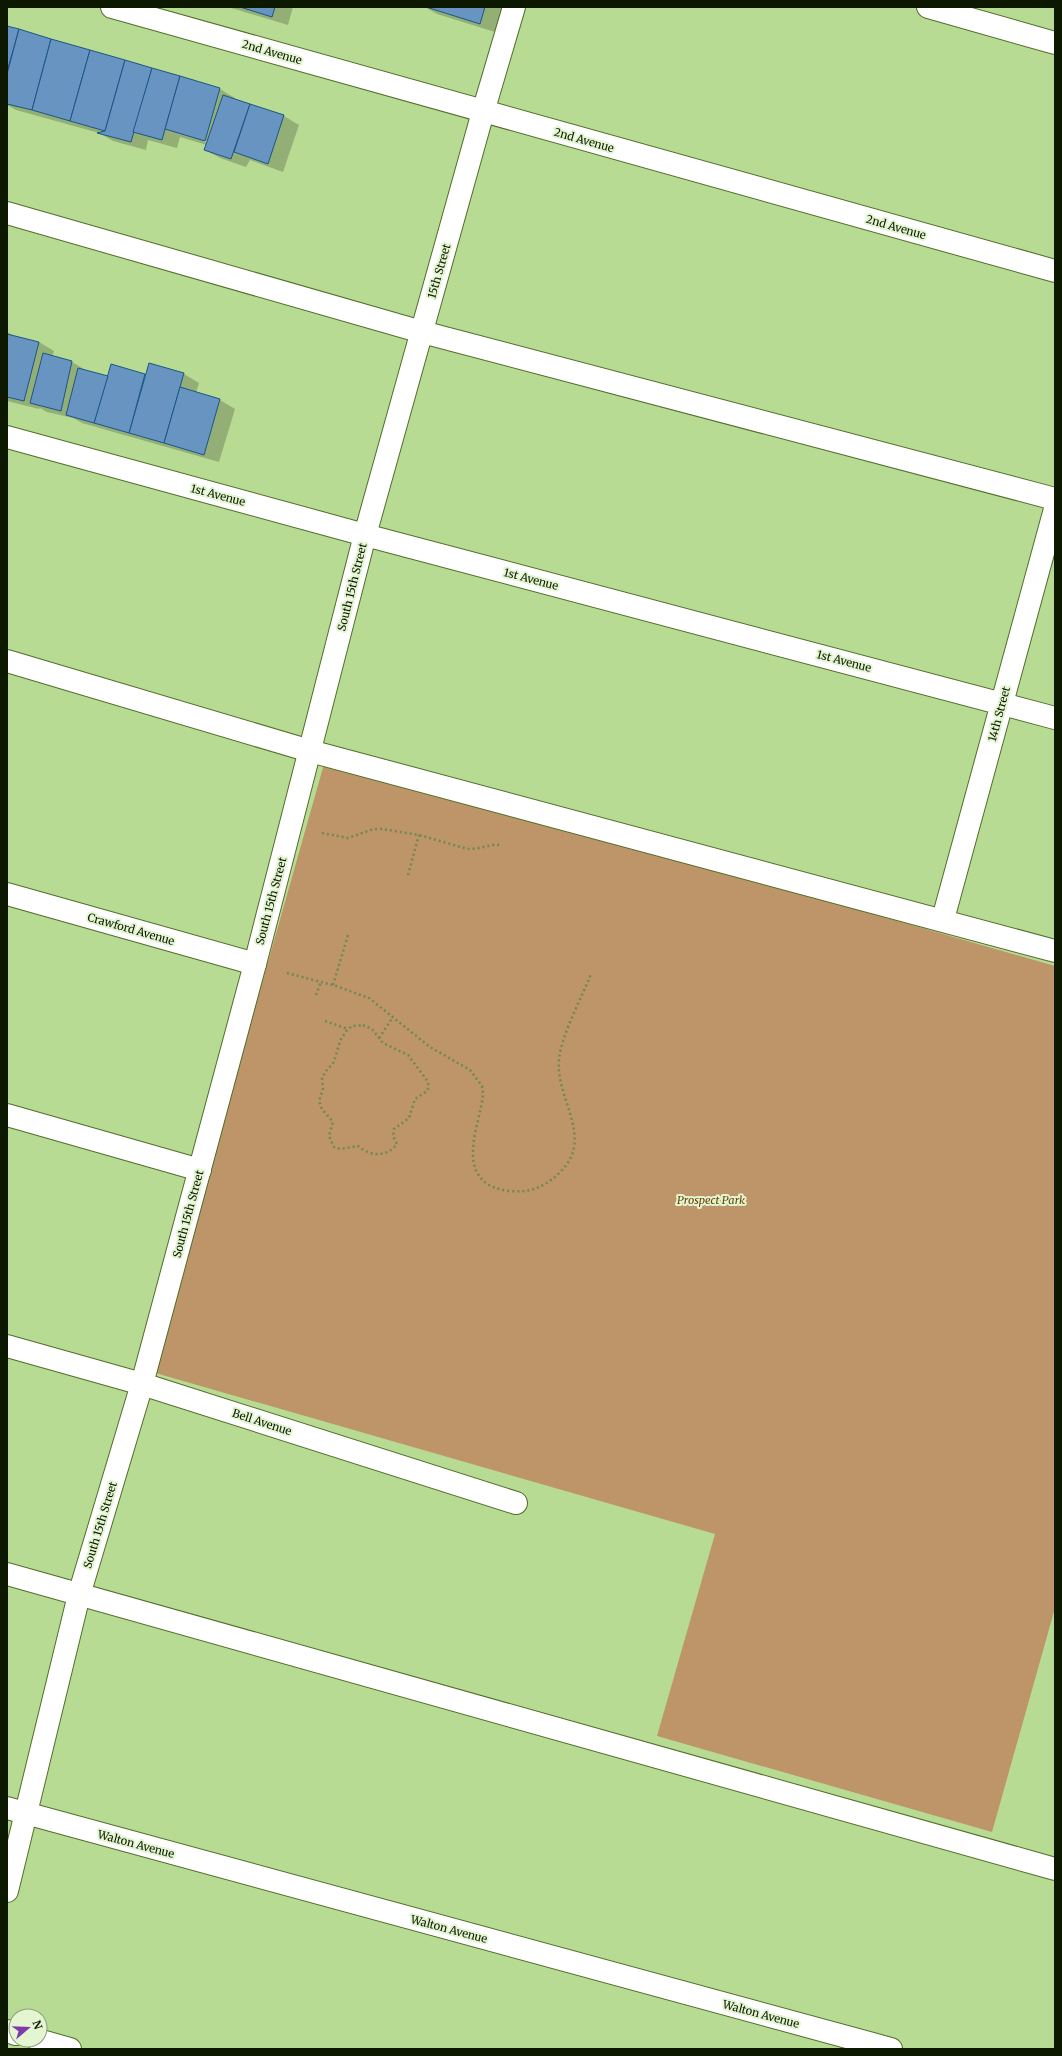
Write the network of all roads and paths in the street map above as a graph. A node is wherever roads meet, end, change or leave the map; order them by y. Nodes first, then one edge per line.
1 (112, 7) edge
2 (514, 7) edge
3 (928, 7) edge
4 (1055, 43) edge
5 (483, 112) junction
6 (7, 213) edge
7 (1055, 271) edge
8 (422, 332) junction
9 (7, 436) edge
10 (1055, 499) edge
11 (1055, 509) edge
12 (365, 535) junction
13 (7, 661) edge
14 (1002, 703) junction
15 (1055, 718) edge
16 (310, 751) junction
17 (322, 833) dead end
18 (419, 835) junction
19 (502, 845) dead end
20 (408, 875) dead end
21 (7, 894) edge
22 (943, 919) junction
23 (348, 935) dead end
24 (1055, 950) edge
25 (255, 964) junction
26 (287, 974) dead end
27 (591, 974) dead end
28 (321, 982) junction
29 (333, 985) junction
30 (316, 995) dead end
31 (393, 1017) junction
32 (325, 1021) dead end
33 (348, 1029) junction
34 (379, 1038) junction
35 (7, 1115) edge
36 (200, 1170) junction
37 (7, 1346) edge
38 (142, 1384) junction
39 (516, 1503) dead end
40 (7, 1574) edge
41 (79, 1595) junction
42 (16, 1811) edge
43 (1055, 1869) edge
44 (7, 1891) edge
45 (48, 2043) edge
46 (70, 2049) edge
47 (891, 2049) edge

1 - 5 street, 2nd Avenue
2 - 5 street, 15th Street
3 - 4 street
5 - 7 street, 2nd Avenue
5 - 8 street, 15th Street
6 - 8 street
8 - 10 street
8 - 12 street, 15th Street
9 - 12 street, 1st Avenue
11 - 14 street, 14th Street
12 - 14 street, 1st Avenue
12 - 16 street, South 15th Street
13 - 16 street
14 - 15 street, 1st Avenue
14 - 22 street, 14th Street
16 - 22 street
16 - 25 street, South 15th Street
17 - 18 path
18 - 19 path
18 - 20 path
21 - 25 street, Crawford Avenue
22 - 24 street
23 - 29 path
25 - 36 street, South 15th Street
26 - 28 path
27 - 31 path
28 - 29 path
28 - 30 path
29 - 31 path
31 - 34 path
32 - 33 path
33 - 34 path
33 - 34 path
35 - 36 street
36 - 38 street, South 15th Street
37 - 38 street, Bell Avenue
38 - 39 street, Bell Avenue
38 - 41 street, South 15th Street
40 - 41 street
41 - 42 street, South 15th Street
41 - 43 street
42 - 44 street, South 15th Street
42 - 47 street, Walton Avenue
45 - 46 street

